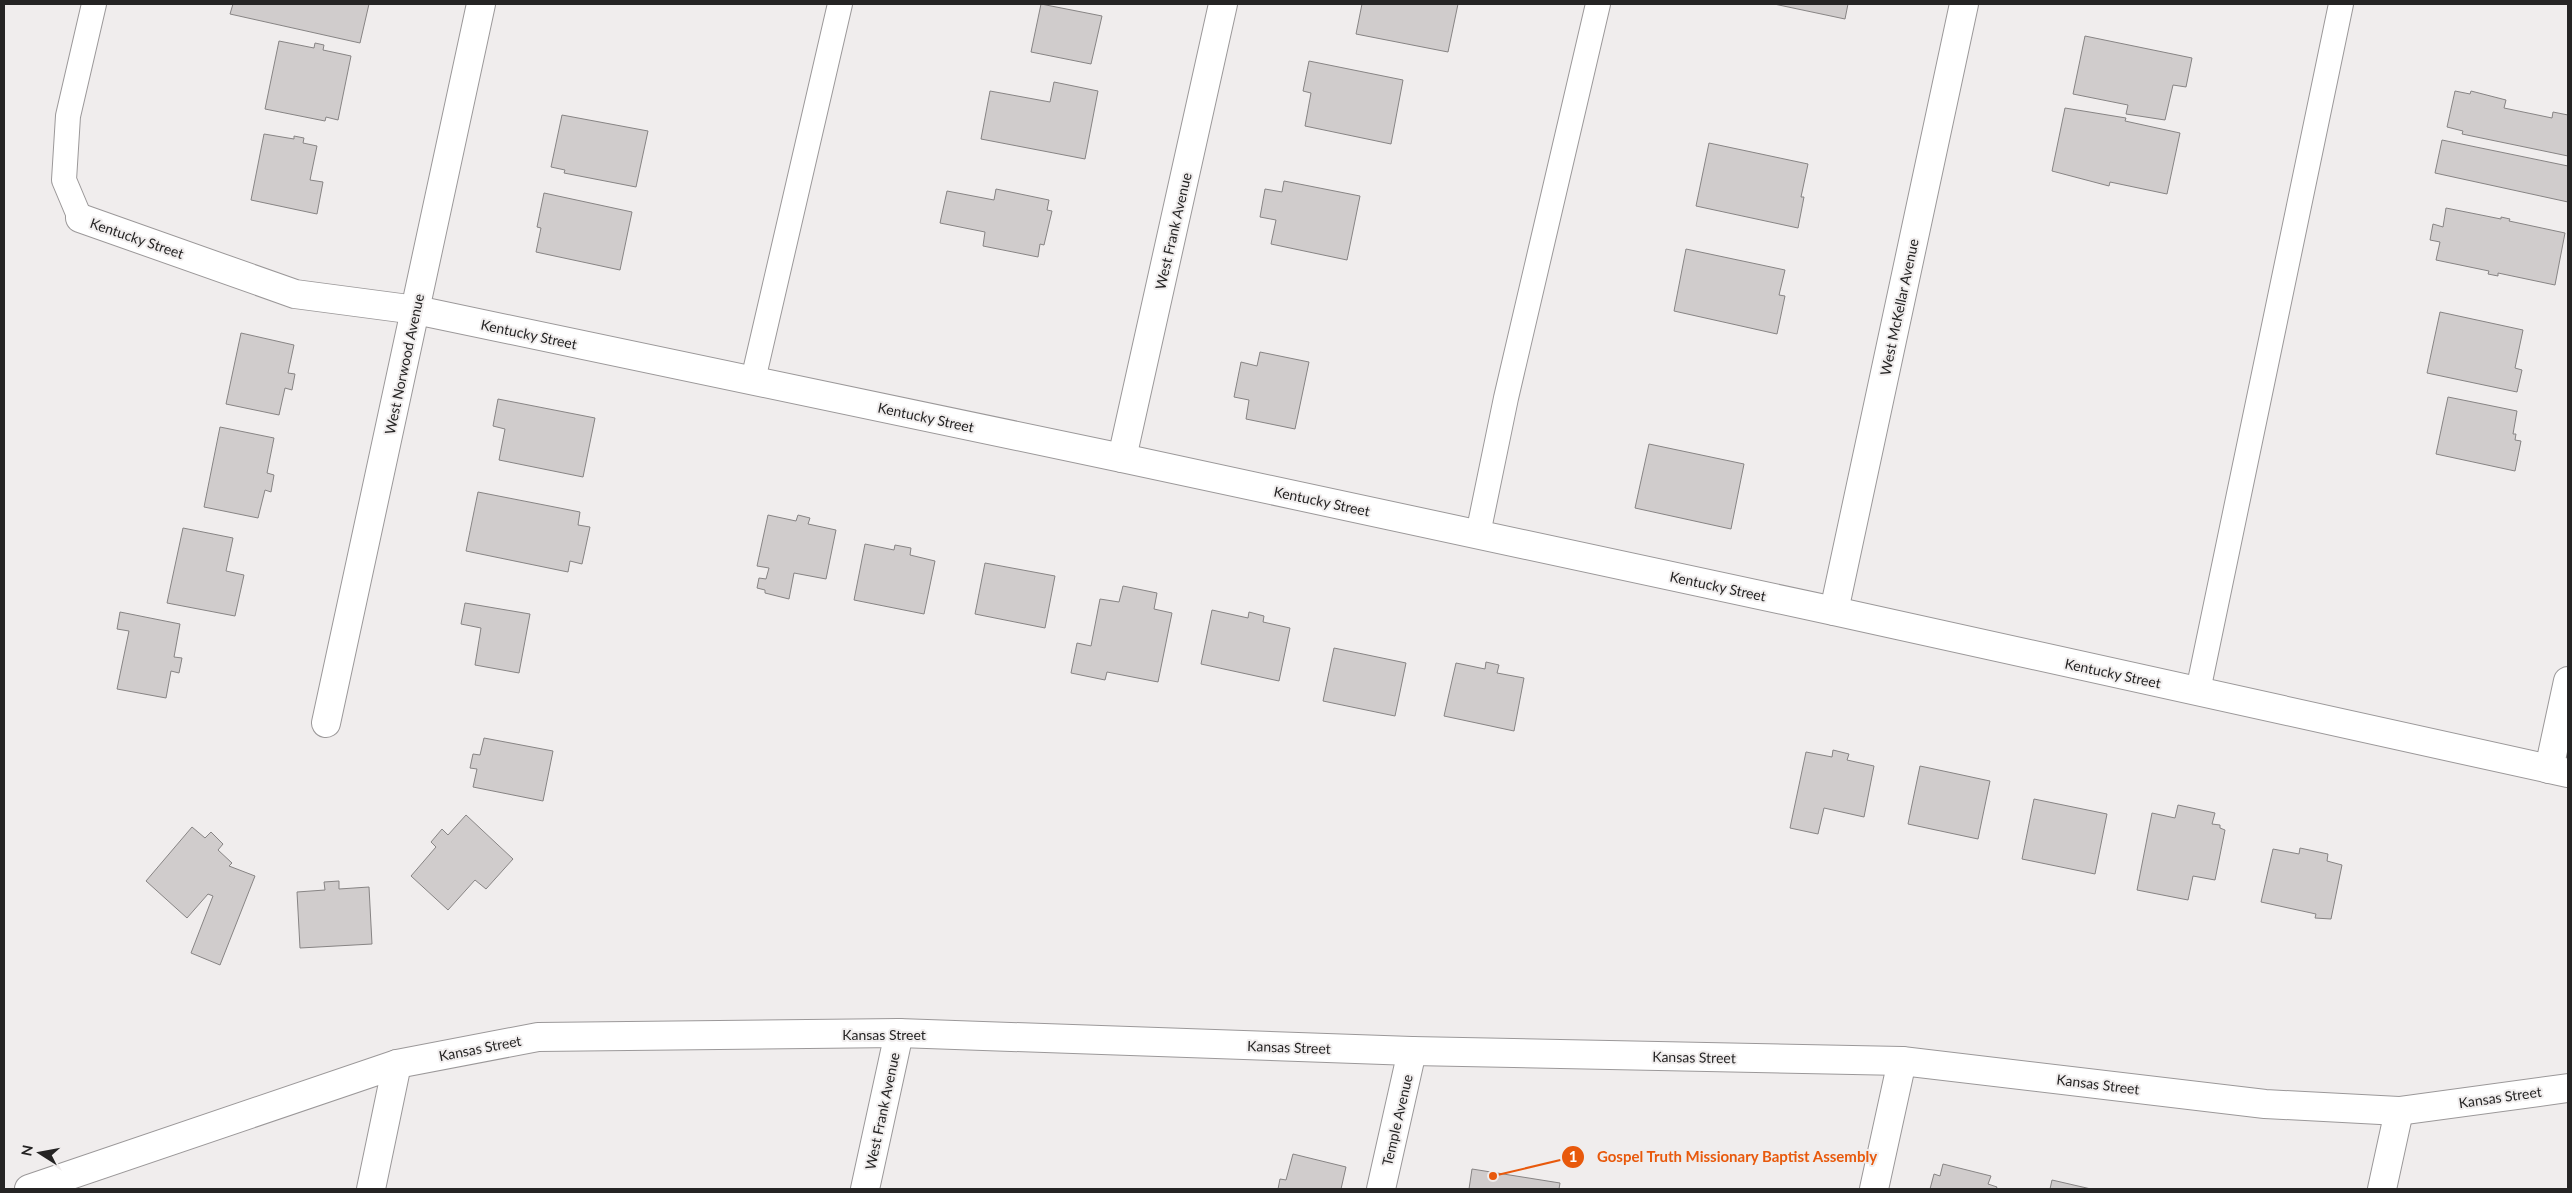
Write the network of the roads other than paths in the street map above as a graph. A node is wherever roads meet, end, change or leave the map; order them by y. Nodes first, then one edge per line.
1 (94, 4) edge
2 (481, 4) edge
3 (840, 4) edge
4 (1223, 4) edge
5 (1598, 4) edge
6 (1964, 4) edge
7 (2341, 4) edge
8 (80, 218) joint
9 (416, 310) junction
10 (752, 380) junction
11 (1122, 458) junction
12 (1478, 534) junction
13 (1834, 611) junction
14 (2568, 681) edge
15 (2198, 691) junction
16 (326, 723) dead end
17 (2558, 771) edge
18 (899, 1033) junction
19 (1412, 1051) junction
20 (1902, 1061) junction
21 (397, 1064) junction
22 (2568, 1088) edge
23 (2399, 1111) junction
24 (29, 1189) edge
25 (371, 1189) edge
26 (865, 1189) edge
27 (1381, 1189) edge
28 (1874, 1189) edge
29 (2382, 1189) edge

1 - 8 lane
2 - 9 street, West Norwood Avenue
3 - 10 lane
4 - 11 street, West Frank Avenue
5 - 12 lane
6 - 13 street, West McKellar Avenue
7 - 15 lane
8 - 9 street, Kentucky Street
9 - 10 street, Kentucky Street
9 - 16 street, West Norwood Avenue
10 - 11 street, Kentucky Street
11 - 12 street, Kentucky Street
12 - 13 street, Kentucky Street
13 - 15 street, Kentucky Street
14 - 17 street
15 - 17 street, Kentucky Street
18 - 19 street, Kansas Street
18 - 21 street, Kansas Street
18 - 26 street, West Frank Avenue
19 - 20 street, Kansas Street
19 - 27 street, Temple Avenue
20 - 23 street, Kansas Street
20 - 28 street
21 - 24 street, Kansas Street
21 - 25 street
22 - 23 street, Kansas Street
23 - 29 street

